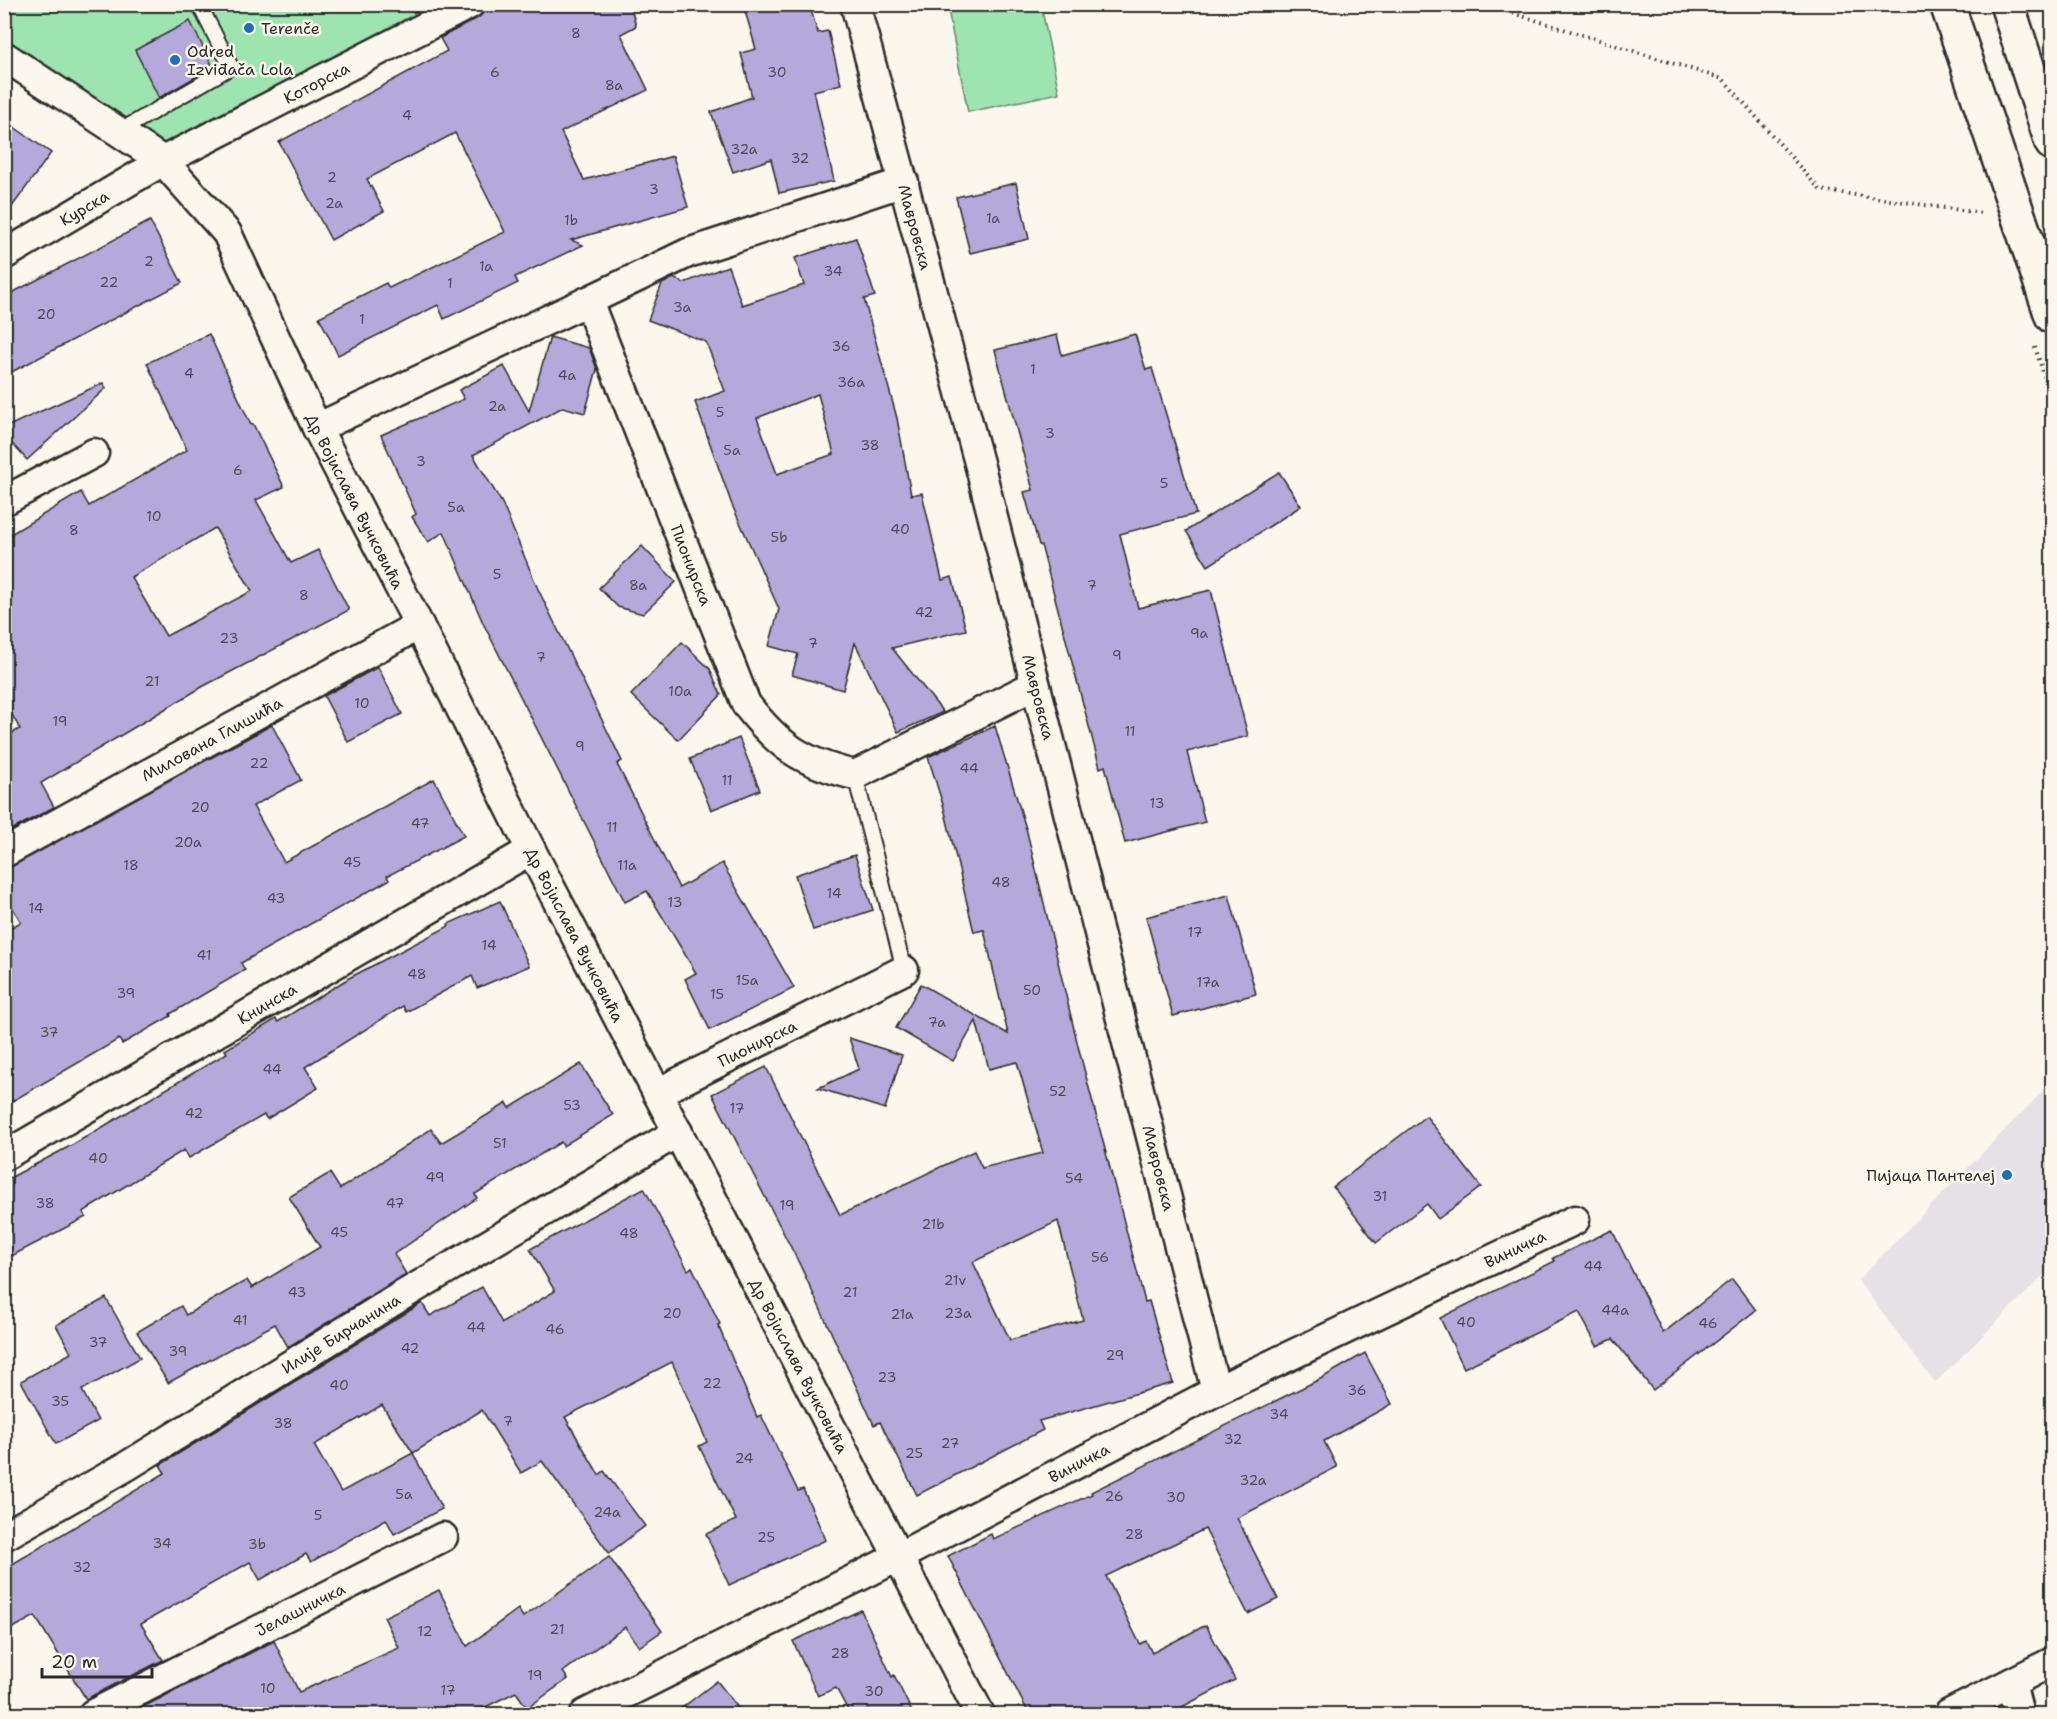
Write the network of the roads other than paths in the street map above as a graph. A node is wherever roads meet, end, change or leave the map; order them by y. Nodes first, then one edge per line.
1 (199, 4) edge
2 (470, 4) edge
3 (855, 4) edge
4 (1947, 4) edge
5 (2007, 4) edge
6 (4, 56) edge
7 (118, 132) junction
8 (2052, 143) edge
9 (163, 161) junction
10 (904, 182) junction
11 (4, 255) edge
12 (588, 301) junction
13 (2052, 316) edge
14 (317, 428) junction
15 (94, 453) dead end
16 (4, 501) edge
17 (419, 624) junction
18 (1035, 685) junction
19 (855, 775) junction
20 (531, 850) junction
21 (4, 853) edge
22 (904, 970) joint
23 (657, 1093) junction
24 (678, 1131) junction
25 (4, 1156) edge
26 (1575, 1220) dead end
27 (1216, 1391) junction
28 (4, 1536) edge
29 (443, 1537) dead end
30 (897, 1557) junction
31 (2052, 1662) edge
32 (2012, 1683) junction
33 (93, 1714) edge
34 (585, 1714) edge
35 (980, 1714) edge
36 (1949, 1714) edge
37 (2019, 1714) edge

1 - 7 lane
2 - 9 street, Которска
3 - 10 street, Мавровска
4 - 13 main road
5 - 8 main road
6 - 7 street, Др Војислава Вучковића
7 - 9 street, Др Војислава Вучковића
9 - 11 street, Курска
9 - 14 street, Др Војислава Вучковића
10 - 12 street
10 - 18 street, Мавровска
12 - 14 street
12 - 19 street, Пионирска
14 - 17 street, Др Војислава Вучковића
15 - 16 street
17 - 20 street, Др Војислава Вучковића
17 - 21 street, Милована Глишића
18 - 19 street
18 - 27 street, Мавровска
19 - 22 lane, Пионирска
20 - 23 street, Др Војислава Вучковића
20 - 25 street, Книнска
22 - 23 street, Пионирска
23 - 24 street, Др Војислава Вучковића
24 - 28 street, Илије Бирчанина
24 - 30 street, Др Војислава Вучковића
26 - 27 street, Виничка
27 - 30 street, Виничка
29 - 33 street, Јелашничка
30 - 34 street, Виничка
30 - 35 street, Др Војислава Вучковића
31 - 32 street
32 - 36 street
32 - 37 street

